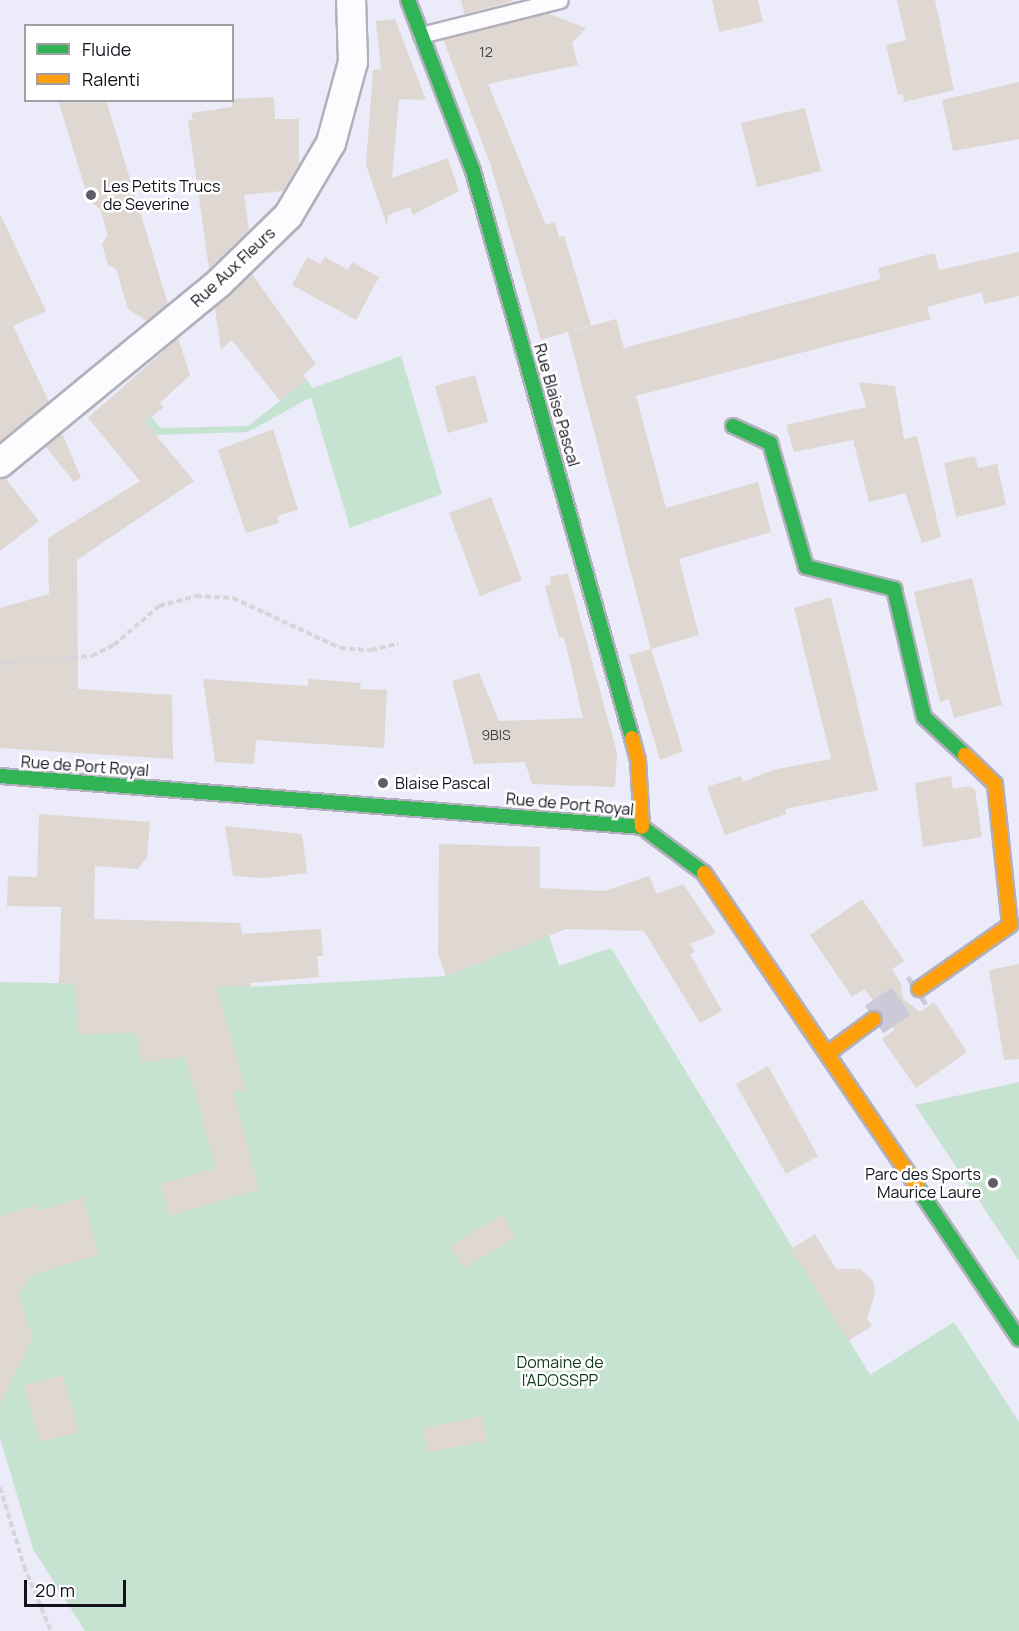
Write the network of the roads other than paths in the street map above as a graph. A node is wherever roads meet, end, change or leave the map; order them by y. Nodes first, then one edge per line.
1 (351, 0) edge
2 (408, 0) edge
3 (560, 0) edge
4 (421, 35) junction
5 (733, 426) dead end
6 (0, 463) edge
7 (0, 776) edge
8 (642, 827) junction
9 (919, 989) tunnel mouth
10 (874, 1019) tunnel mouth
11 (828, 1053) junction
12 (1019, 1339) edge

1 - 6 street, Rue Aux Fleurs
2 - 4 street, Rue Blaise Pascal
3 - 4 lane
4 - 8 street, Rue Blaise Pascal
5 - 9 street
7 - 8 street, Rue de Port Royal
8 - 11 street, Rue de Port Royal
10 - 11 street
11 - 12 street, Rue de Port Royal

